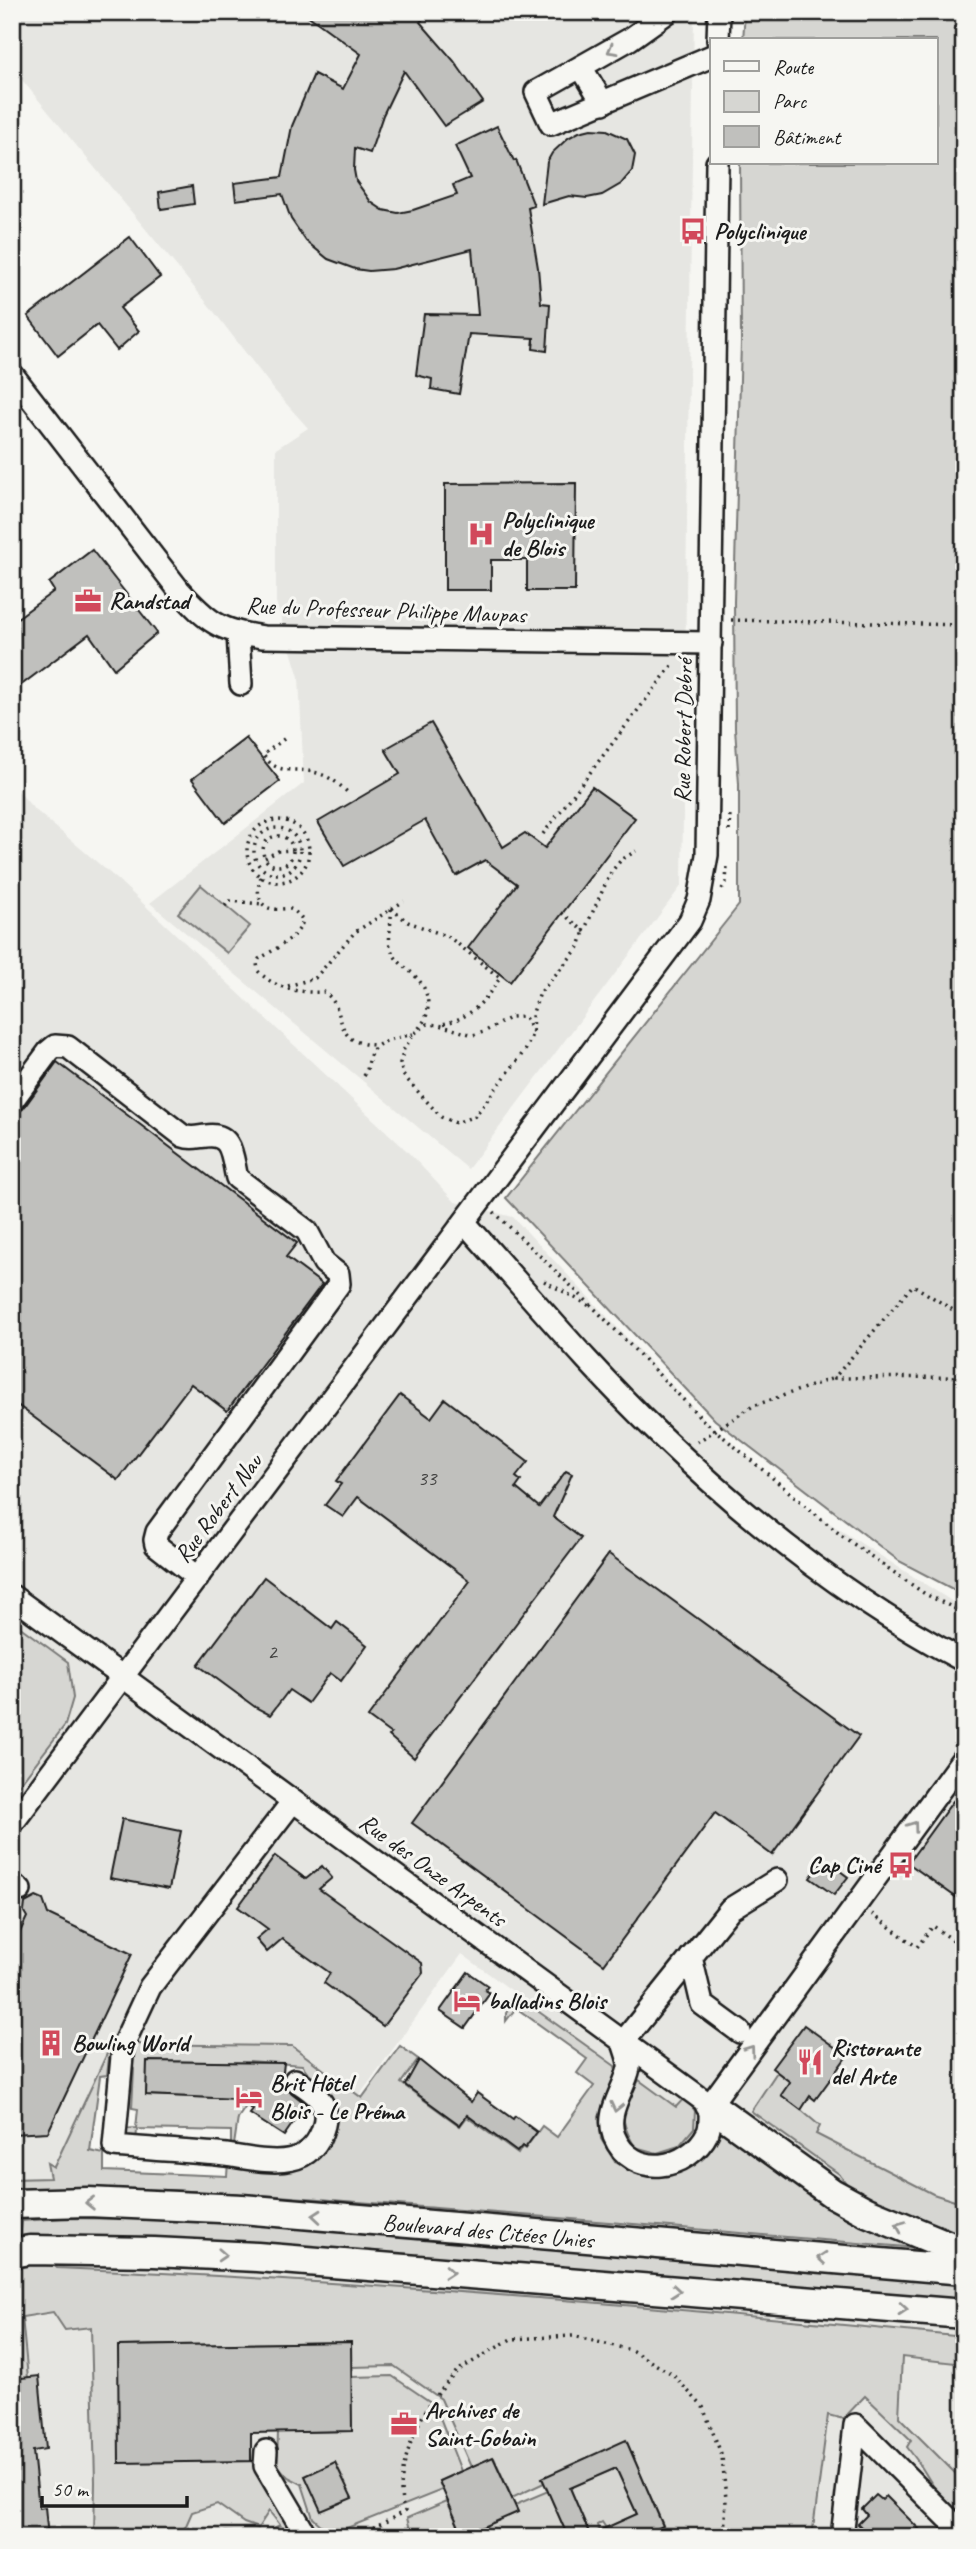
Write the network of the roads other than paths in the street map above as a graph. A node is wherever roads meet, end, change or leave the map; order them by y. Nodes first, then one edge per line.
1 (668, 12) edge
2 (719, 12) edge
3 (719, 38) edge
4 (710, 57) edge
5 (580, 67) junction
6 (603, 103) junction
7 (717, 164) edge
8 (12, 374) edge
9 (238, 634) junction
10 (711, 643) junction
11 (241, 684) dead end
12 (12, 1101) edge
13 (465, 1223) junction
14 (198, 1578) junction
15 (12, 1596) edge
16 (964, 1661) edge
17 (124, 1677) junction
18 (964, 1757) edge
19 (956, 1785) edge
20 (293, 1801) junction
21 (12, 1824) edge
22 (777, 1880) dead end
23 (691, 1958) junction
24 (740, 2032) dead end
25 (623, 2042) junction
26 (295, 2080) dead end
27 (710, 2105) junction
28 (12, 2204) edge
29 (964, 2252) edge
30 (12, 2253) edge
31 (964, 2270) edge
32 (964, 2314) edge
33 (266, 2451) dead end
34 (964, 2534) edge
35 (307, 2537) edge
36 (842, 2537) edge

1 -> 5 street
2 - 3 street
4 - 6 street
5 - 6 street
5 - 6 street
7 - 10 street, Rue Robert Debré
8 - 9 street, Rue du Professeur Philippe Maupas
9 - 10 street, Rue du Professeur Philippe Maupas
9 - 11 street
10 - 13 street, Rue Robert Debré
12 - 14 street
13 - 14 street, Rue Robert Nau
13 - 16 street
14 - 17 street, Rue Robert Nau
15 - 17 street, Rue des Onze Arpents
17 - 20 street, Rue des Onze Arpents
17 - 21 street, Rue Robert Nau
18 - 19 street
27 -> 19 street
20 - 25 street, Rue des Onze Arpents
20 - 26 street
22 - 23 street
23 - 24 street
23 - 25 street
25 - 27 street, Rue des Onze Arpents
25 -> 27 street
29 -> 27 main road
31 -> 28 main road, Boulevard des Citées Unies
30 -> 32 main road, Boulevard des Citées Unies
33 - 35 street
34 - 36 street

